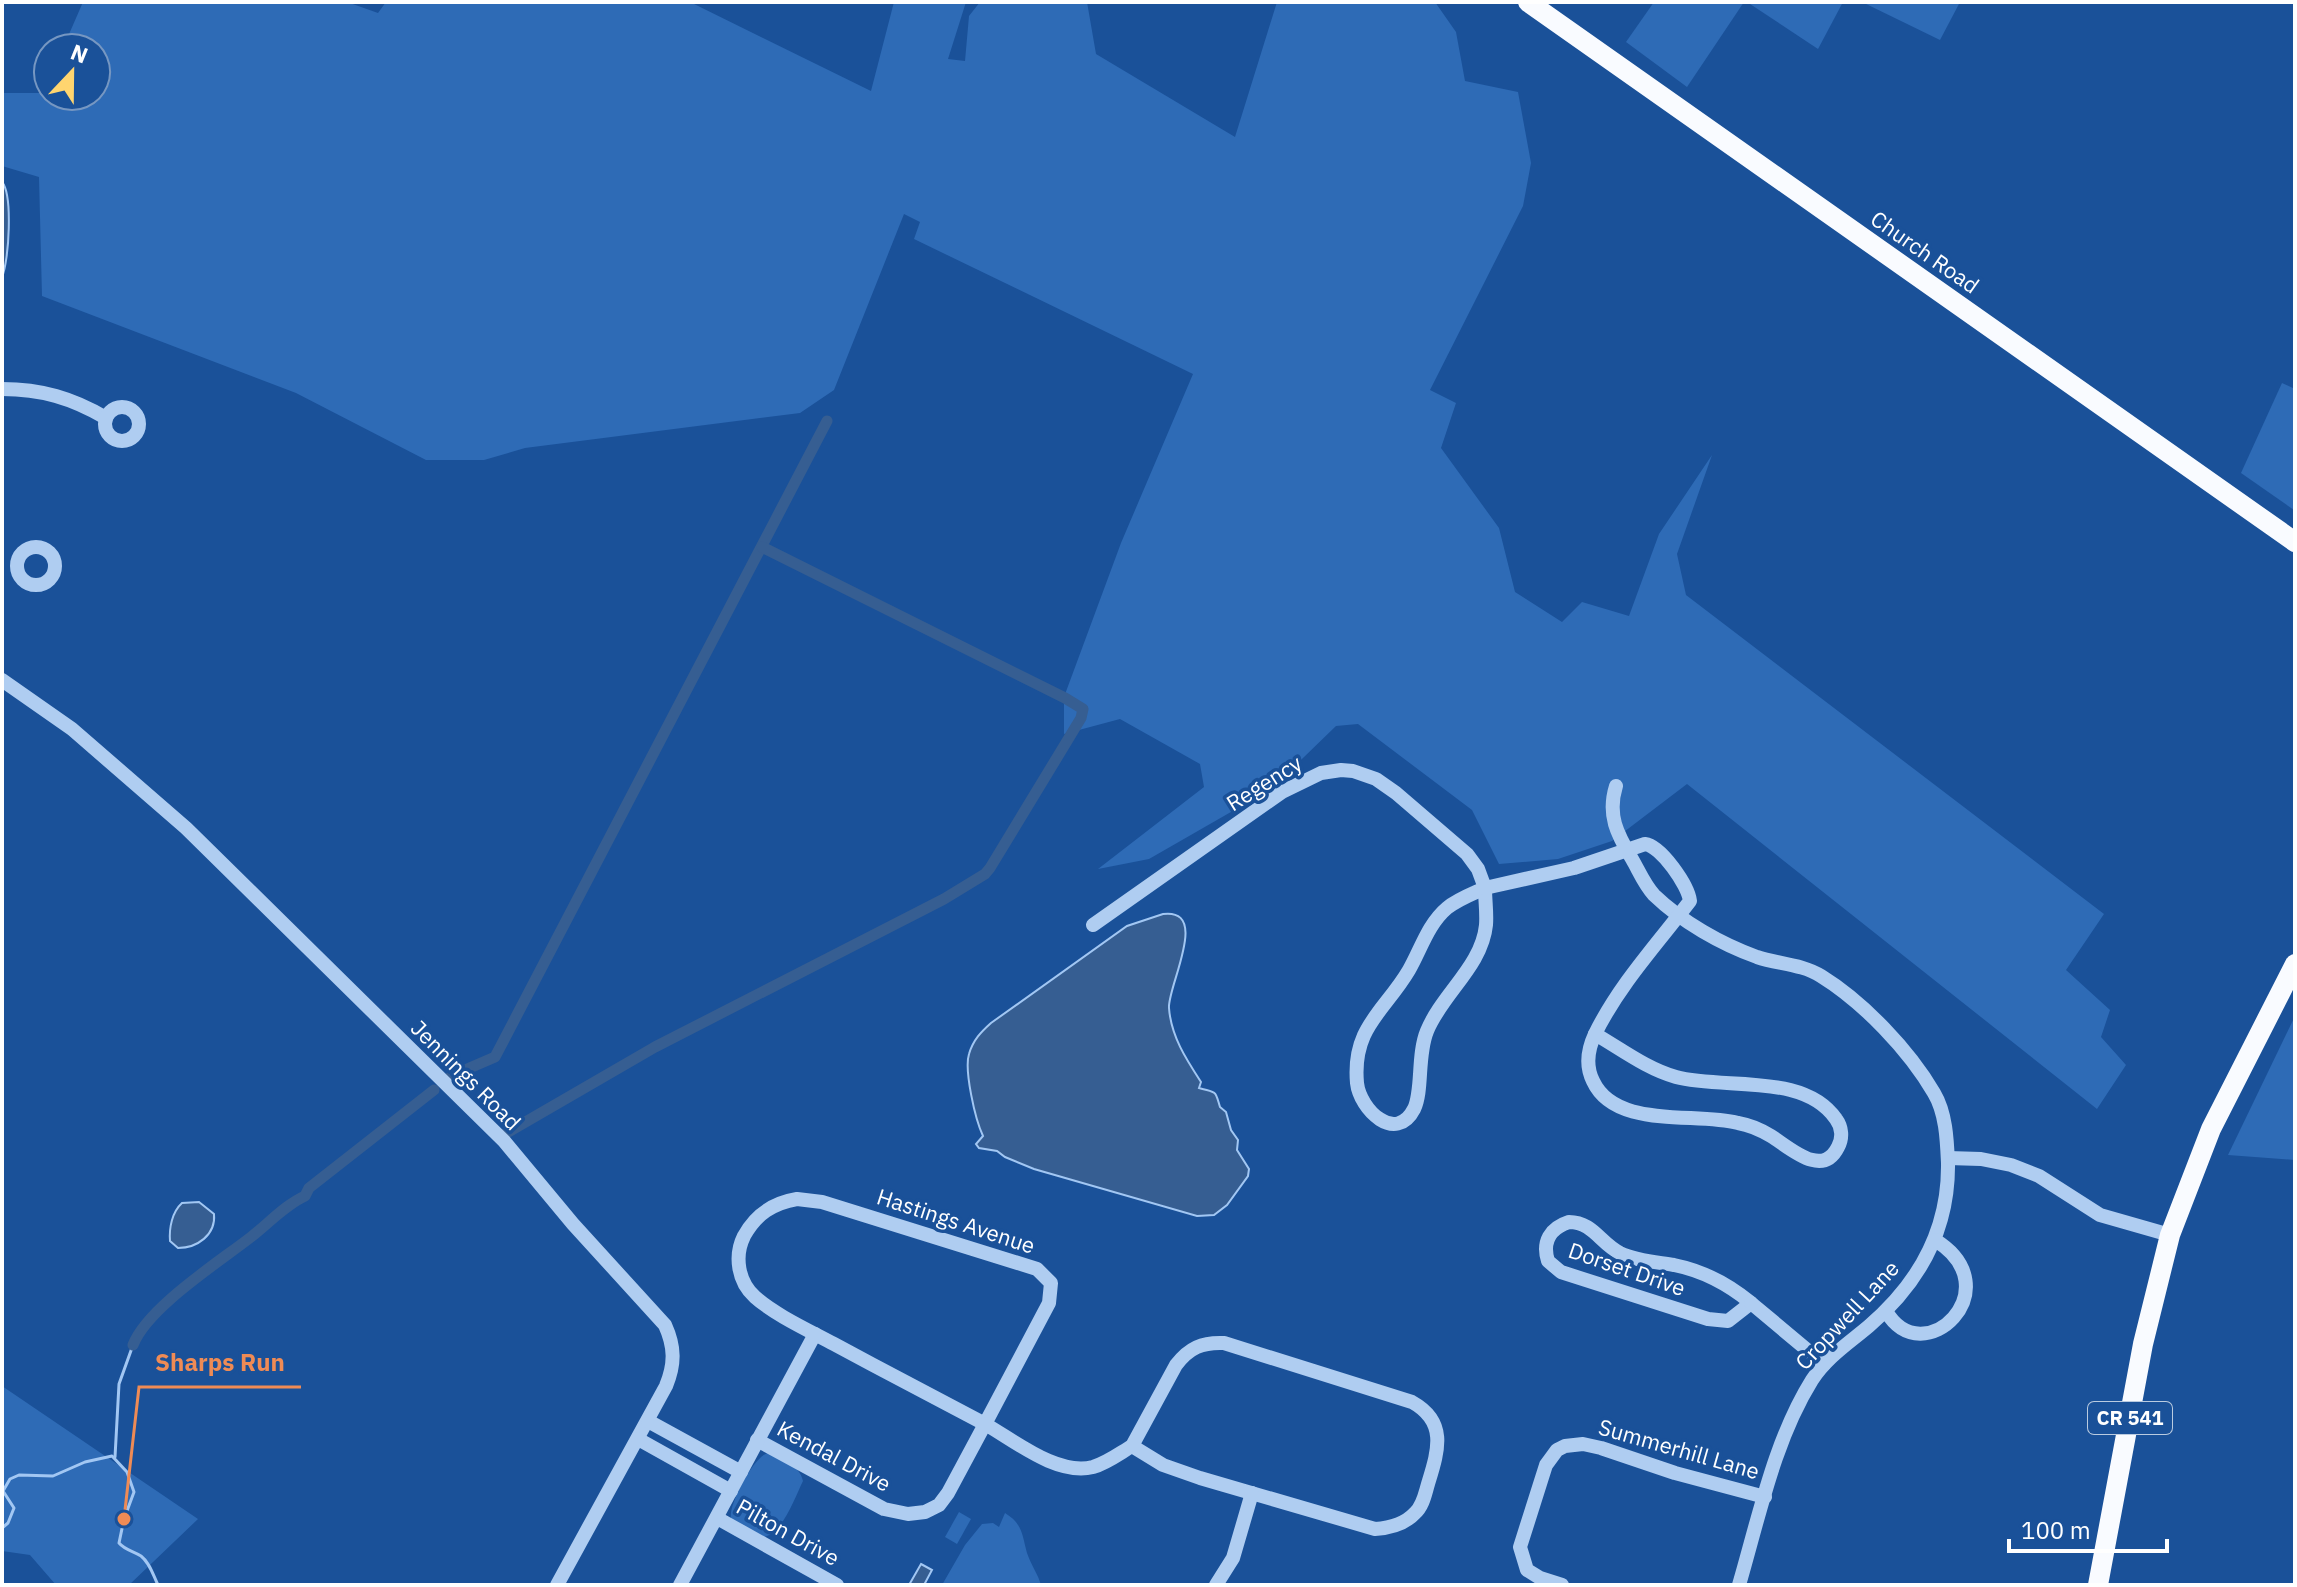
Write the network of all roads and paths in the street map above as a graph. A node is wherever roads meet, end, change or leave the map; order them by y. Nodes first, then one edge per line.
1 (1528, 2) edge
2 (2, 389) edge
3 (106, 418) dead end
4 (2295, 542) edge
5 (2, 553) edge
6 (17, 563) dead end
7 (2, 680) edge
8 (1616, 786) dead end
9 (1626, 849) junction
10 (1485, 888) junction
11 (1679, 915) junction
12 (1093, 925) dead end
13 (2295, 964) edge
14 (1595, 1034) junction
15 (1948, 1158) junction
16 (2170, 1235) junction
17 (1935, 1240) junction
18 (1751, 1303) junction
19 (1886, 1311) junction
20 (815, 1334) junction
21 (1824, 1364) junction
22 (648, 1421) junction
23 (985, 1424) junction
24 (638, 1439) junction
25 (757, 1440) junction
26 (1132, 1446) junction
27 (741, 1472) junction
28 (731, 1491) junction
29 (1252, 1493) junction
30 (1765, 1497) junction
31 (717, 1518) junction
32 (557, 1585) edge
33 (680, 1585) edge
34 (837, 1585) edge
35 (1216, 1585) edge
36 (1562, 1585) edge
37 (1739, 1585) edge
38 (2098, 1585) edge

1 - 4 main road, Church Road
2 - 3 street
5 - 6 street
7 - 22 street, Jennings Road
8 - 9 street, Cropwell Lane
9 - 10 street
9 - 11 street, Cropwell Lane
9 - 11 street
10 - 10 street
10 - 12 street, Regency
11 - 14 street
11 - 15 street, Cropwell Lane
13 - 16 main road, CR 541
14 - 14 street
15 - 16 street
15 - 17 street, Cropwell Lane
16 - 38 main road, CR 541
17 - 19 street, Cropwell Lane
17 - 19 street
18 - 18 street, Dorset Drive
18 - 21 street, Dorset Drive
19 - 21 street, Cropwell Lane
20 - 23 street, Hastings Avenue
20 - 23 street, Hastings Avenue
20 - 25 street
21 - 30 street, Cropwell Lane
22 - 24 street, Jennings Road
22 - 27 street
23 - 25 street, Kendal Drive
23 - 26 street
24 - 28 street
24 - 32 street, Jennings Road
25 - 27 street
26 - 29 street
26 - 29 street
27 - 28 street
28 - 31 street
29 - 35 street
30 - 36 street, Summerhill Lane
30 - 37 street, Cropwell Lane
31 - 33 street
31 - 34 street, Pilton Drive

